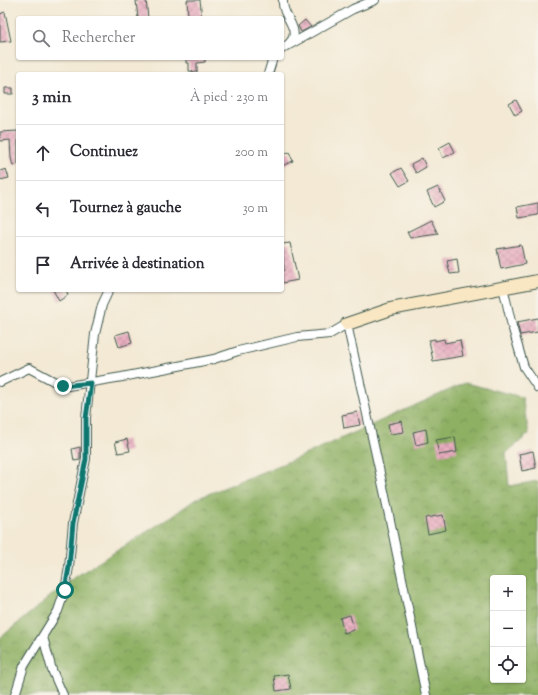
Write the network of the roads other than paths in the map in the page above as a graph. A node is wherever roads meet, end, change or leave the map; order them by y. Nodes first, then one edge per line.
1 (283, 0) edge
2 (375, 0) edge
3 (286, 47) edge
4 (272, 60) edge
5 (269, 72) edge
6 (538, 281) edge
7 (503, 287) junction
8 (107, 292) edge
9 (347, 324) junction
10 (0, 382) edge
11 (91, 383) junction
12 (538, 388) edge
13 (43, 637) junction
14 (15, 695) edge
15 (63, 695) edge
16 (426, 695) edge

1 - 3 street
2 - 3 street
4 - 5 street
6 - 7 street
7 - 9 street
7 - 12 street
8 - 11 street
9 - 11 street
9 - 16 street
10 - 11 street
11 - 13 street
13 - 14 street
13 - 15 street

